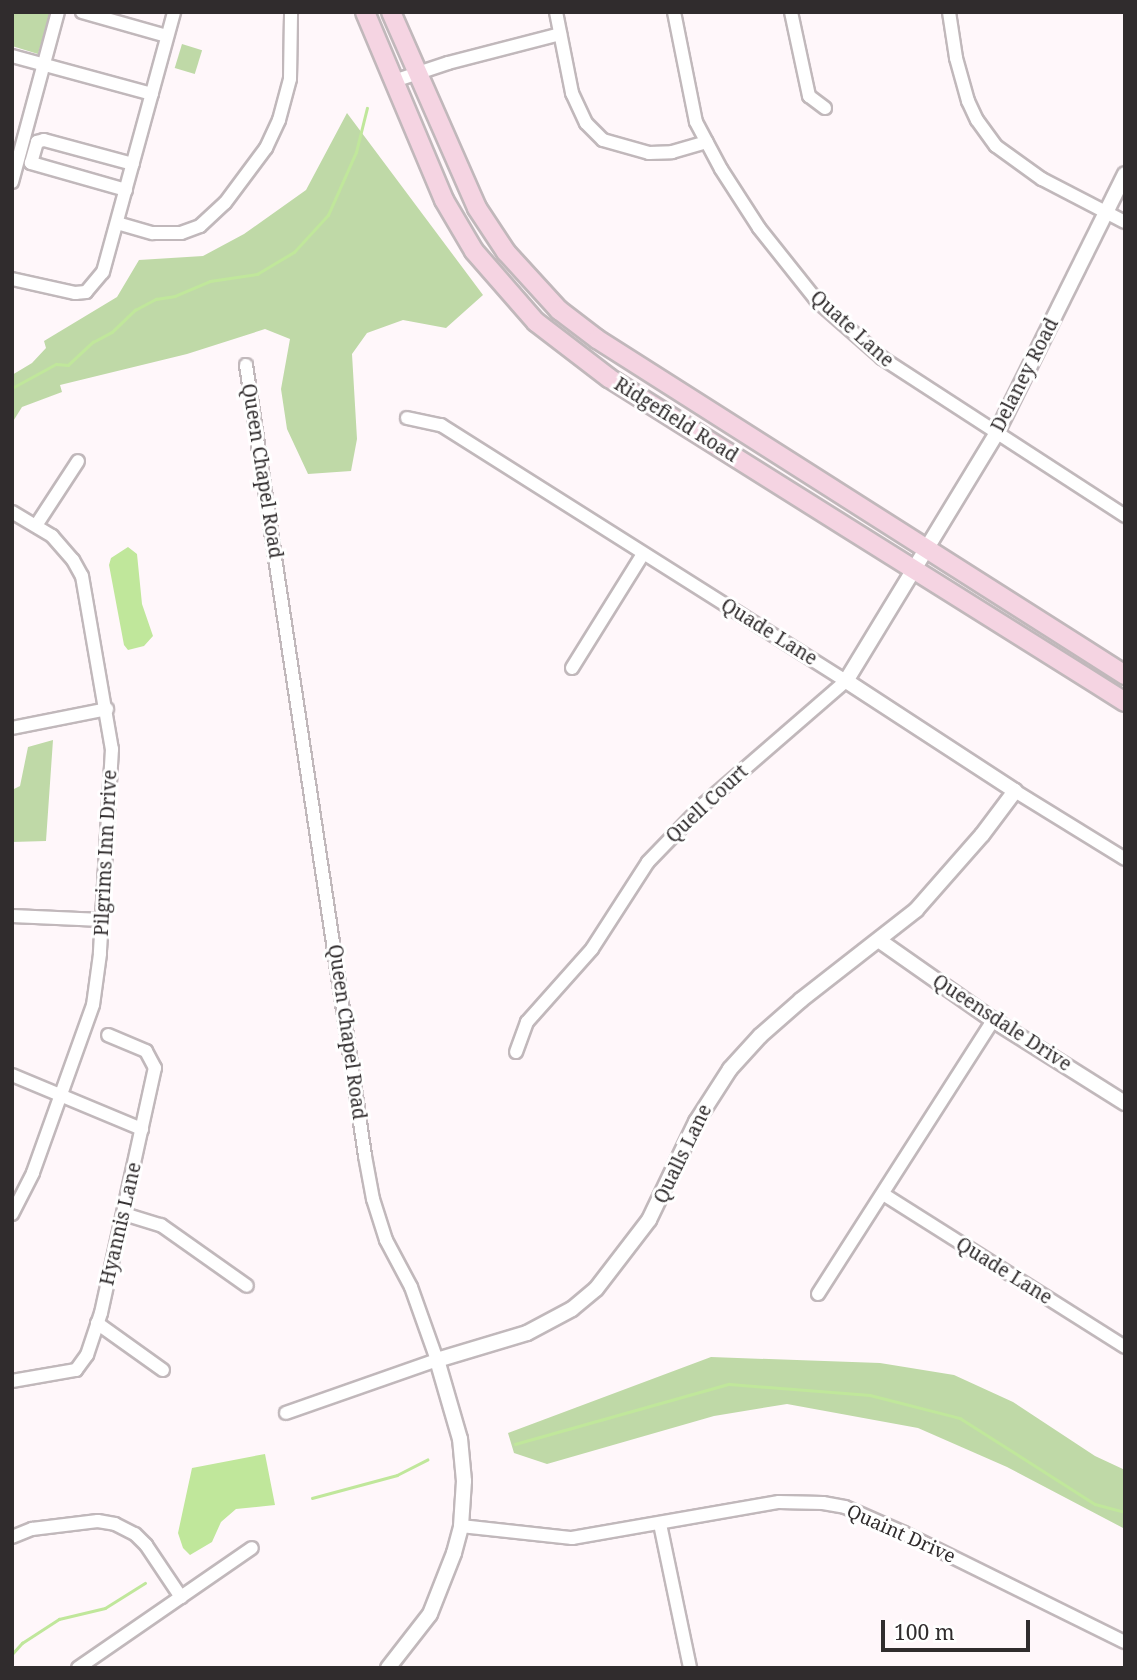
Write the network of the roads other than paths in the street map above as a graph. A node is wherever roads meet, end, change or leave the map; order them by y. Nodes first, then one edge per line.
1 (58, 12) edge
2 (82, 12) edge
3 (174, 12) edge
4 (291, 12) edge
5 (365, 12) edge
6 (391, 12) edge
7 (556, 12) edge
8 (674, 12) edge
9 (792, 12) edge
10 (948, 12) edge
11 (560, 34) junction
12 (167, 36) junction
13 (12, 56) edge
14 (44, 65) junction
15 (416, 73) junction
16 (394, 81) junction
17 (152, 94) junction
18 (825, 108) dead end
19 (707, 142) junction
20 (133, 164) junction
21 (1125, 174) edge
22 (12, 182) edge
23 (126, 190) junction
24 (1106, 213) junction
25 (1125, 222) edge
26 (117, 223) junction
27 (12, 279) edge
28 (246, 365) dead end
29 (408, 418) dead end
30 (996, 434) junction
31 (78, 461) dead end
32 (12, 512) edge
33 (1125, 516) edge
34 (37, 524) junction
35 (926, 549) junction
36 (643, 554) junction
37 (913, 570) junction
38 (572, 668) dead end
39 (1125, 675) edge
40 (846, 681) junction
41 (1125, 702) edge
42 (107, 709) junction
43 (12, 728) edge
44 (1015, 791) junction
45 (1125, 859) edge
46 (12, 916) edge
47 (102, 920) junction
48 (880, 941) junction
49 (993, 1020) junction
50 (108, 1035) dead end
51 (516, 1052) dead end
52 (12, 1075) edge
53 (62, 1097) junction
54 (1125, 1103) edge
55 (142, 1129) junction
56 (883, 1194) junction
57 (12, 1214) edge
58 (124, 1214) junction
59 (247, 1286) dead end
60 (818, 1294) dead end
61 (97, 1324) junction
62 (1125, 1347) edge
63 (436, 1360) junction
64 (163, 1370) dead end
65 (12, 1374) edge
66 (13, 1381) edge
67 (286, 1413) dead end
68 (660, 1524) junction
69 (461, 1526) junction
70 (12, 1537) edge
71 (252, 1548) dead end
72 (181, 1597) junction
73 (1125, 1642) edge
74 (78, 1668) edge
75 (388, 1668) edge
76 (690, 1668) edge

1 - 14 street
2 - 12 street
3 - 12 street
4 - 26 street
5 - 16 main road, Ridgefield Road
6 - 15 main road, Ridgefield Road
7 - 11 street
8 - 19 street, Quate Lane
9 - 18 street
10 - 24 street
11 - 15 street
11 - 19 street
12 - 17 street
13 - 14 street
14 - 17 street
14 - 22 street
15 - 16 street
15 - 35 main road, Ridgefield Road
16 - 37 main road, Ridgefield Road
17 - 20 street
19 - 30 street, Quate Lane
20 - 23 street
20 - 23 street
21 - 24 street, Delaney Road
23 - 26 street
24 - 25 street
24 - 30 street, Delaney Road
26 - 27 street
28 - 63 street, Queen Chapel Road
29 - 36 street, Quade Lane
30 - 33 street, Quate Lane
30 - 35 street, Delaney Road
31 - 34 street
32 - 34 street, Pilgrims Inn Drive
34 - 42 street, Pilgrims Inn Drive
35 - 37 street, Delaney Road
35 - 39 main road, Ridgefield Road
36 - 38 street
36 - 40 street, Quade Lane
37 - 40 street, Quell Court
37 - 41 main road, Ridgefield Road
40 - 44 street, Quade Lane
40 - 51 street, Quell Court
42 - 43 street
42 - 47 street, Pilgrims Inn Drive
44 - 45 street, Quade Lane
44 - 48 street, Qualls Lane
46 - 47 street
47 - 53 street, Pilgrims Inn Drive
48 - 49 street, Queensdale Drive
48 - 63 street, Qualls Lane
49 - 54 street, Queensdale Drive
49 - 56 street
50 - 55 street, Hyannis Lane
52 - 53 street
53 - 55 street
53 - 57 street, Pilgrims Inn Drive
55 - 58 street, Hyannis Lane
56 - 60 street
56 - 62 street, Quade Lane
58 - 59 street
58 - 61 street, Hyannis Lane
61 - 64 street
61 - 66 street, Hyannis Lane
63 - 67 street, Qualls Lane
63 - 69 street, Queen Chapel Road
65 - 66 street
68 - 69 street, Quaint Drive
68 - 73 street, Quaint Drive
68 - 76 street
69 - 75 street, Queen Chapel Road
70 - 72 street
71 - 72 street
72 - 74 street

